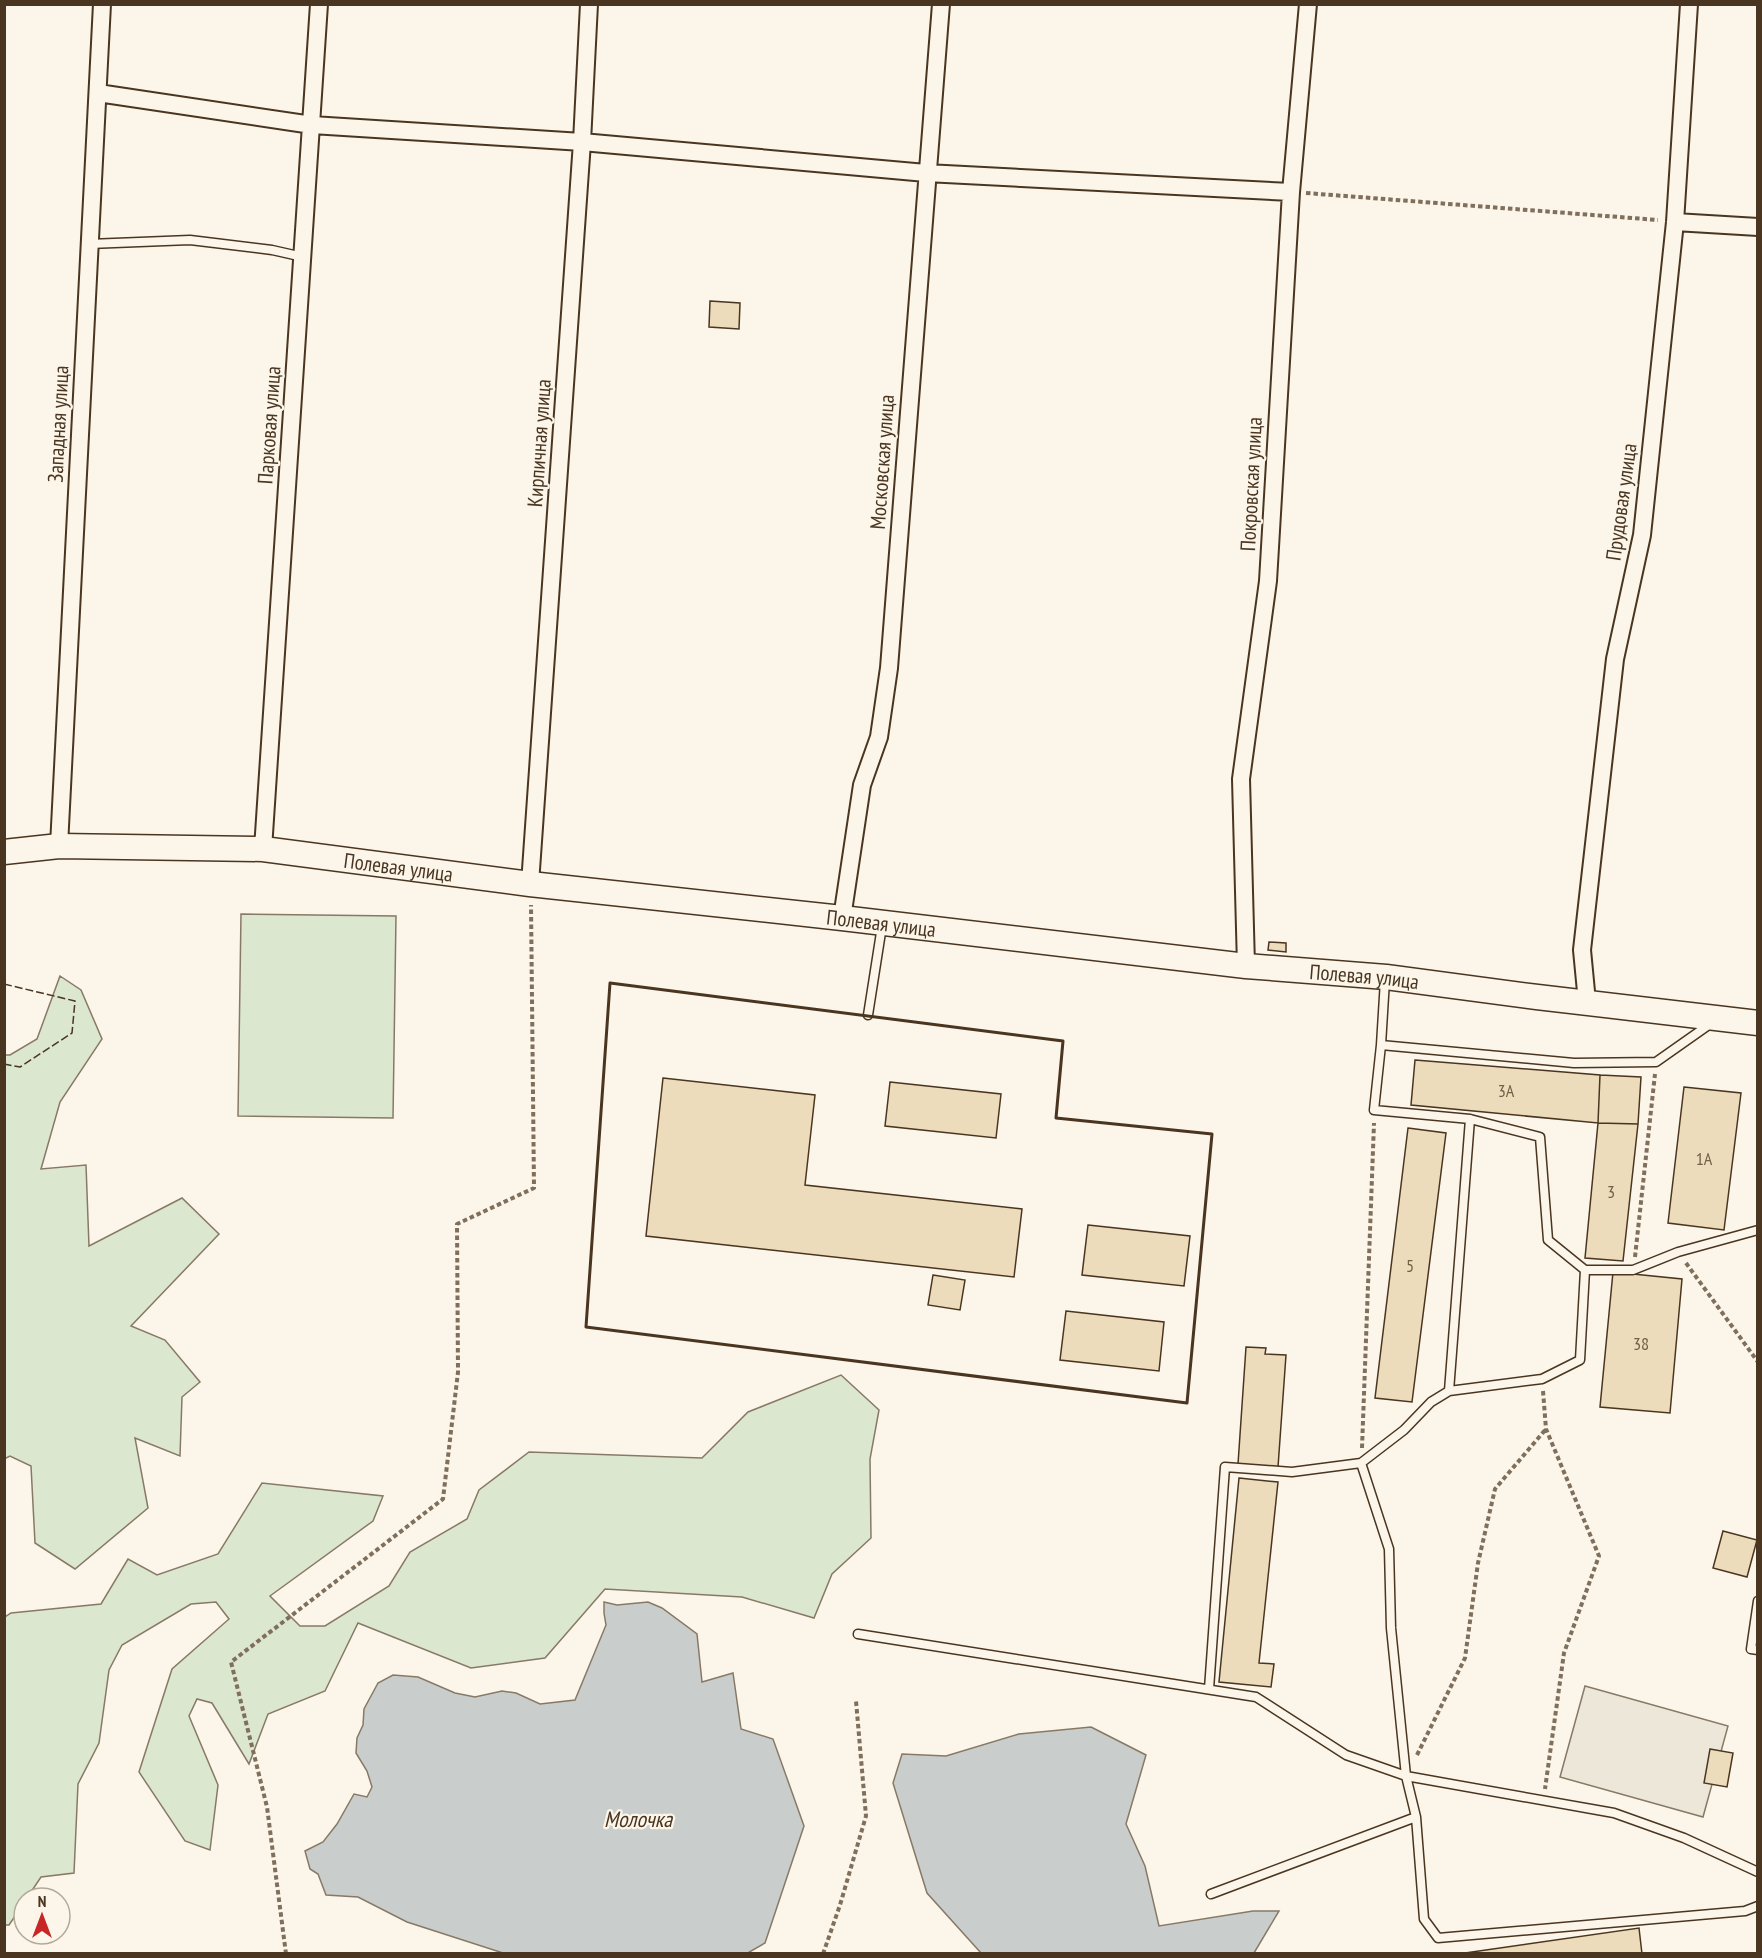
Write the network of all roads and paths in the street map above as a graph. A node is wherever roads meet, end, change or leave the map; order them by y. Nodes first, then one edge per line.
1 (102, 4) edge
2 (319, 4) edge
3 (589, 4) edge
4 (941, 4) edge
5 (1308, 4) edge
6 (1689, 4) edge
7 (98, 93) junction
8 (312, 125) junction
9 (582, 142) junction
10 (926, 173) junction
11 (1291, 192) junction
12 (1675, 222) junction
13 (1758, 226) edge
14 (89, 244) junction
15 (303, 257) junction
16 (59, 846) junction
17 (263, 849) junction
18 (4, 852) edge
19 (530, 884) junction
20 (842, 918) junction
21 (882, 923) junction
22 (1246, 966) junction
23 (1386, 977) junction
24 (1587, 1002) junction
25 (868, 1016) dead end
26 (1718, 1018) junction
27 (1758, 1023) edge
28 (1381, 1045) junction
29 (1656, 1062) junction
30 (1374, 1110) junction
31 (1470, 1119) junction
32 (1758, 1230) edge
33 (1678, 1252) junction
34 (1586, 1270) junction
35 (1633, 1270) junction
36 (1758, 1362) edge
37 (1542, 1379) junction
38 (1449, 1391) junction
39 (1546, 1429) junction
40 (1361, 1463) junction
41 (1758, 1601) edge
42 (858, 1634) dead end
43 (1758, 1650) edge
44 (1209, 1689) junction
45 (856, 1701) dead end
46 (1406, 1776) junction
47 (1544, 1799) junction
48 (1416, 1817) junction
49 (1758, 1872) edge
50 (1211, 1894) dead end
51 (1758, 1906) edge
52 (286, 1953) edge
53 (823, 1953) edge

1 - 7 street, Западная улица
2 - 8 street, Парковая улица
3 - 9 street, Кирпичная улица
4 - 10 street, Московская улица
5 - 11 street, Покровская улица
6 - 12 street, Прудовая улица
7 - 8 street
7 - 14 street, Западная улица
8 - 9 street
8 - 15 street, Парковая улица
9 - 10 street
9 - 19 street, Кирпичная улица
10 - 11 street
10 - 20 street, Московская улица
11 - 12 path
11 - 22 street, Покровская улица
12 - 13 street
12 - 24 street, Прудовая улица
14 - 15 lane
14 - 16 street, Западная улица
15 - 17 street, Парковая улица
16 - 17 street, Полевая улица
16 - 18 street, Полевая улица
17 - 19 street, Полевая улица
19 - 20 street, Полевая улица
19 - 52 path
20 - 21 street, Полевая улица
21 - 22 street, Полевая улица
21 - 25 lane
22 - 23 street, Полевая улица
23 - 24 street, Полевая улица
23 - 28 lane
24 - 26 street, Полевая улица
26 - 27 street, Полевая улица
26 - 29 lane
28 - 29 lane
28 - 30 lane
29 - 35 path
30 - 31 lane
30 - 40 path
31 - 34 lane
31 - 38 lane
32 - 33 lane
33 - 35 lane
33 - 36 path
34 - 35 lane
34 - 37 lane
37 - 38 lane
37 - 39 path
38 - 40 lane
39 - 46 path
39 - 47 path
40 - 44 lane
40 - 46 lane
41 - 43 lane
42 - 44 lane
44 - 46 lane
45 - 53 path
46 - 47 lane
46 - 48 lane
47 - 49 lane
48 - 50 lane
48 - 51 lane

